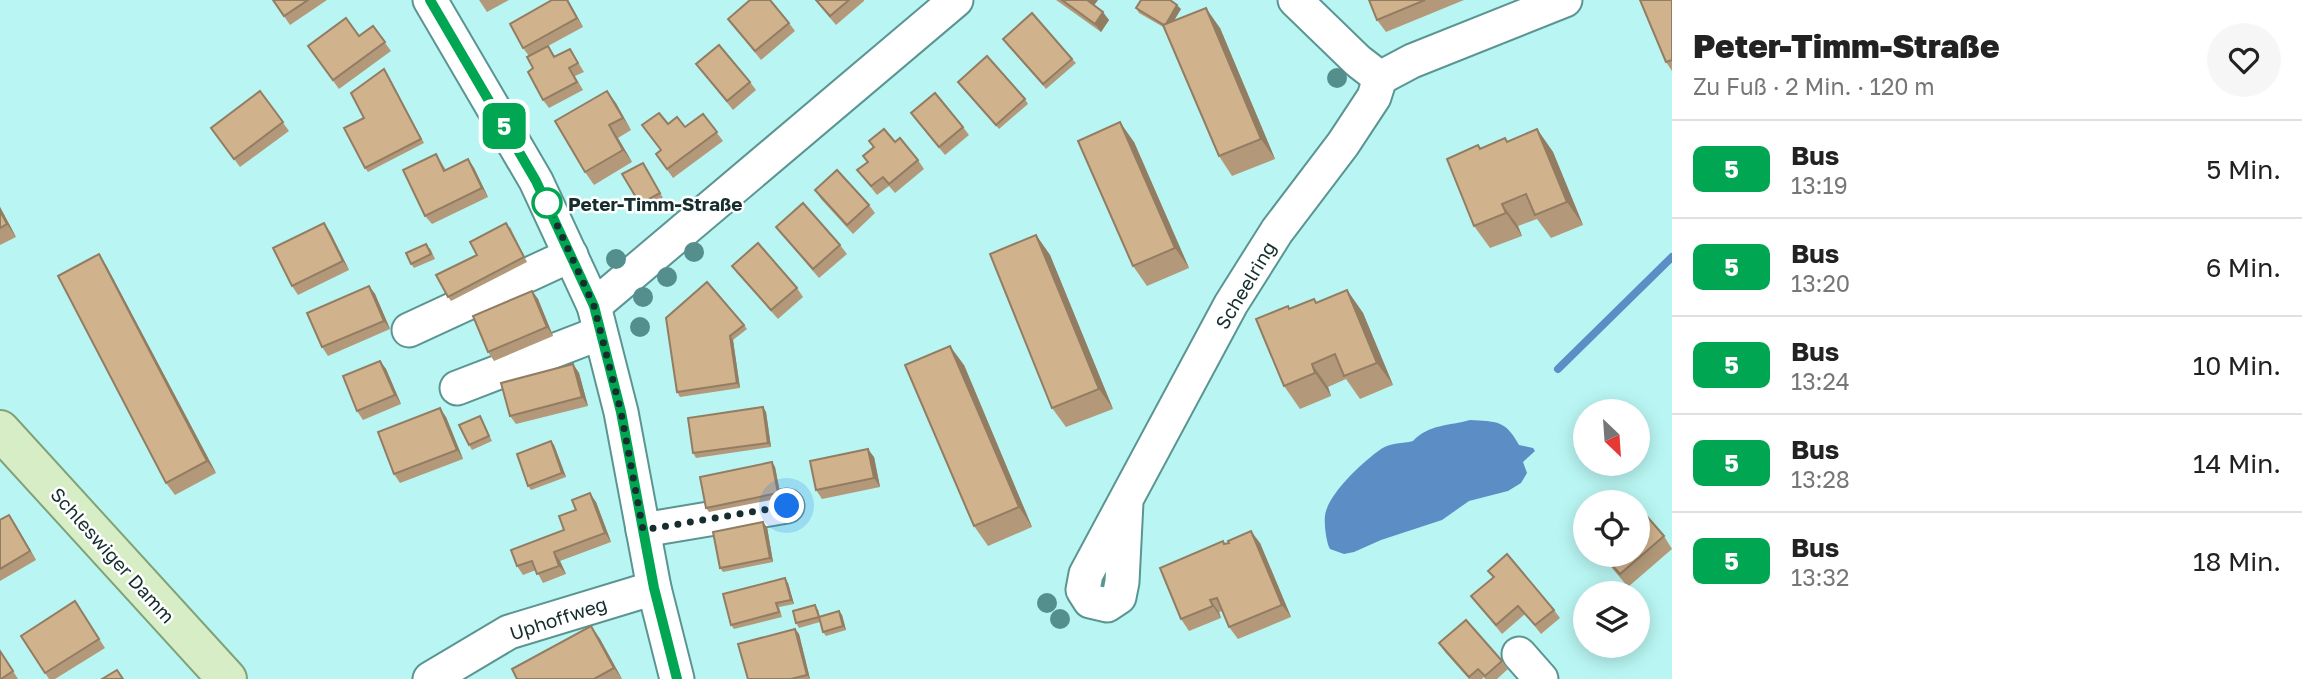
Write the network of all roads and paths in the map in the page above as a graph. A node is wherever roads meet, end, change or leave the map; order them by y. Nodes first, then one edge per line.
1 (430, 0) edge
2 (956, 0) edge
3 (1295, 0) edge
4 (1565, 0) edge
5 (1380, 78) junction
6 (571, 255) junction
7 (597, 319) junction
8 (409, 330) dead end
9 (457, 388) dead end
10 (0, 430) edge
11 (1126, 502) dead end
12 (787, 506) dead end
13 (643, 530) junction
14 (654, 588) junction
15 (1519, 654) dead end
16 (226, 679) edge
17 (429, 679) edge
18 (677, 679) edge
19 (1541, 679) edge

1 - 6 street
2 - 7 street
3 - 5 street
4 - 5 street
5 - 11 street, Scheelring
6 - 7 street
6 - 8 street
7 - 9 street
7 - 13 street
10 - 16 main road, Schleswiger Damm
12 - 13 street
13 - 14 street
14 - 17 street, Uphoffweg
14 - 18 street
15 - 19 street

